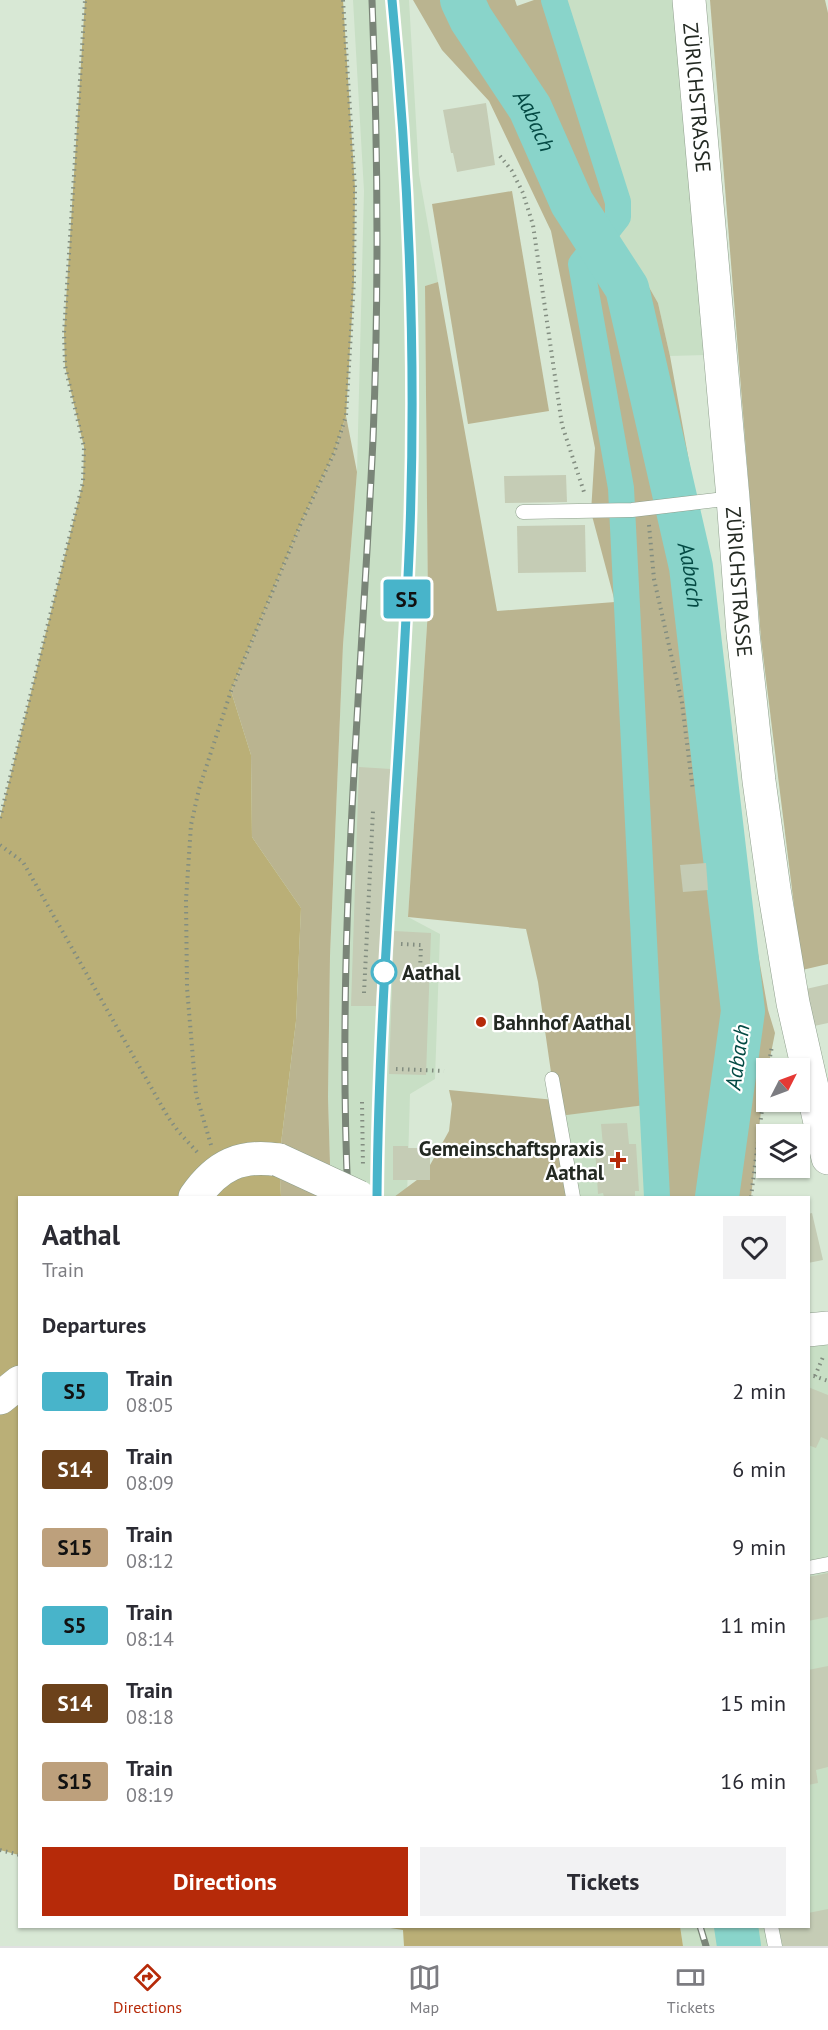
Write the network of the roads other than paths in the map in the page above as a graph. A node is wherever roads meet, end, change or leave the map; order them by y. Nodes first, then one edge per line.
1 (689, 0) edge
2 (733, 498) junction
3 (523, 513) dead end
4 (552, 1079) dead end
5 (828, 1158) edge
6 (361, 1185) edge
7 (196, 1196) edge
8 (573, 1196) edge
9 (18, 1384) edge
10 (0, 1398) edge
11 (828, 1564) edge
12 (810, 1568) edge
13 (771, 1928) edge
14 (775, 1946) edge

1 - 2 main road, ZÜRICHSTRASSE
2 - 3 lane
2 - 5 main road, ZÜRICHSTRASSE
4 - 8 lane
6 - 7 main road, bridge
9 - 10 main road
11 - 12 lane
13 - 14 lane

